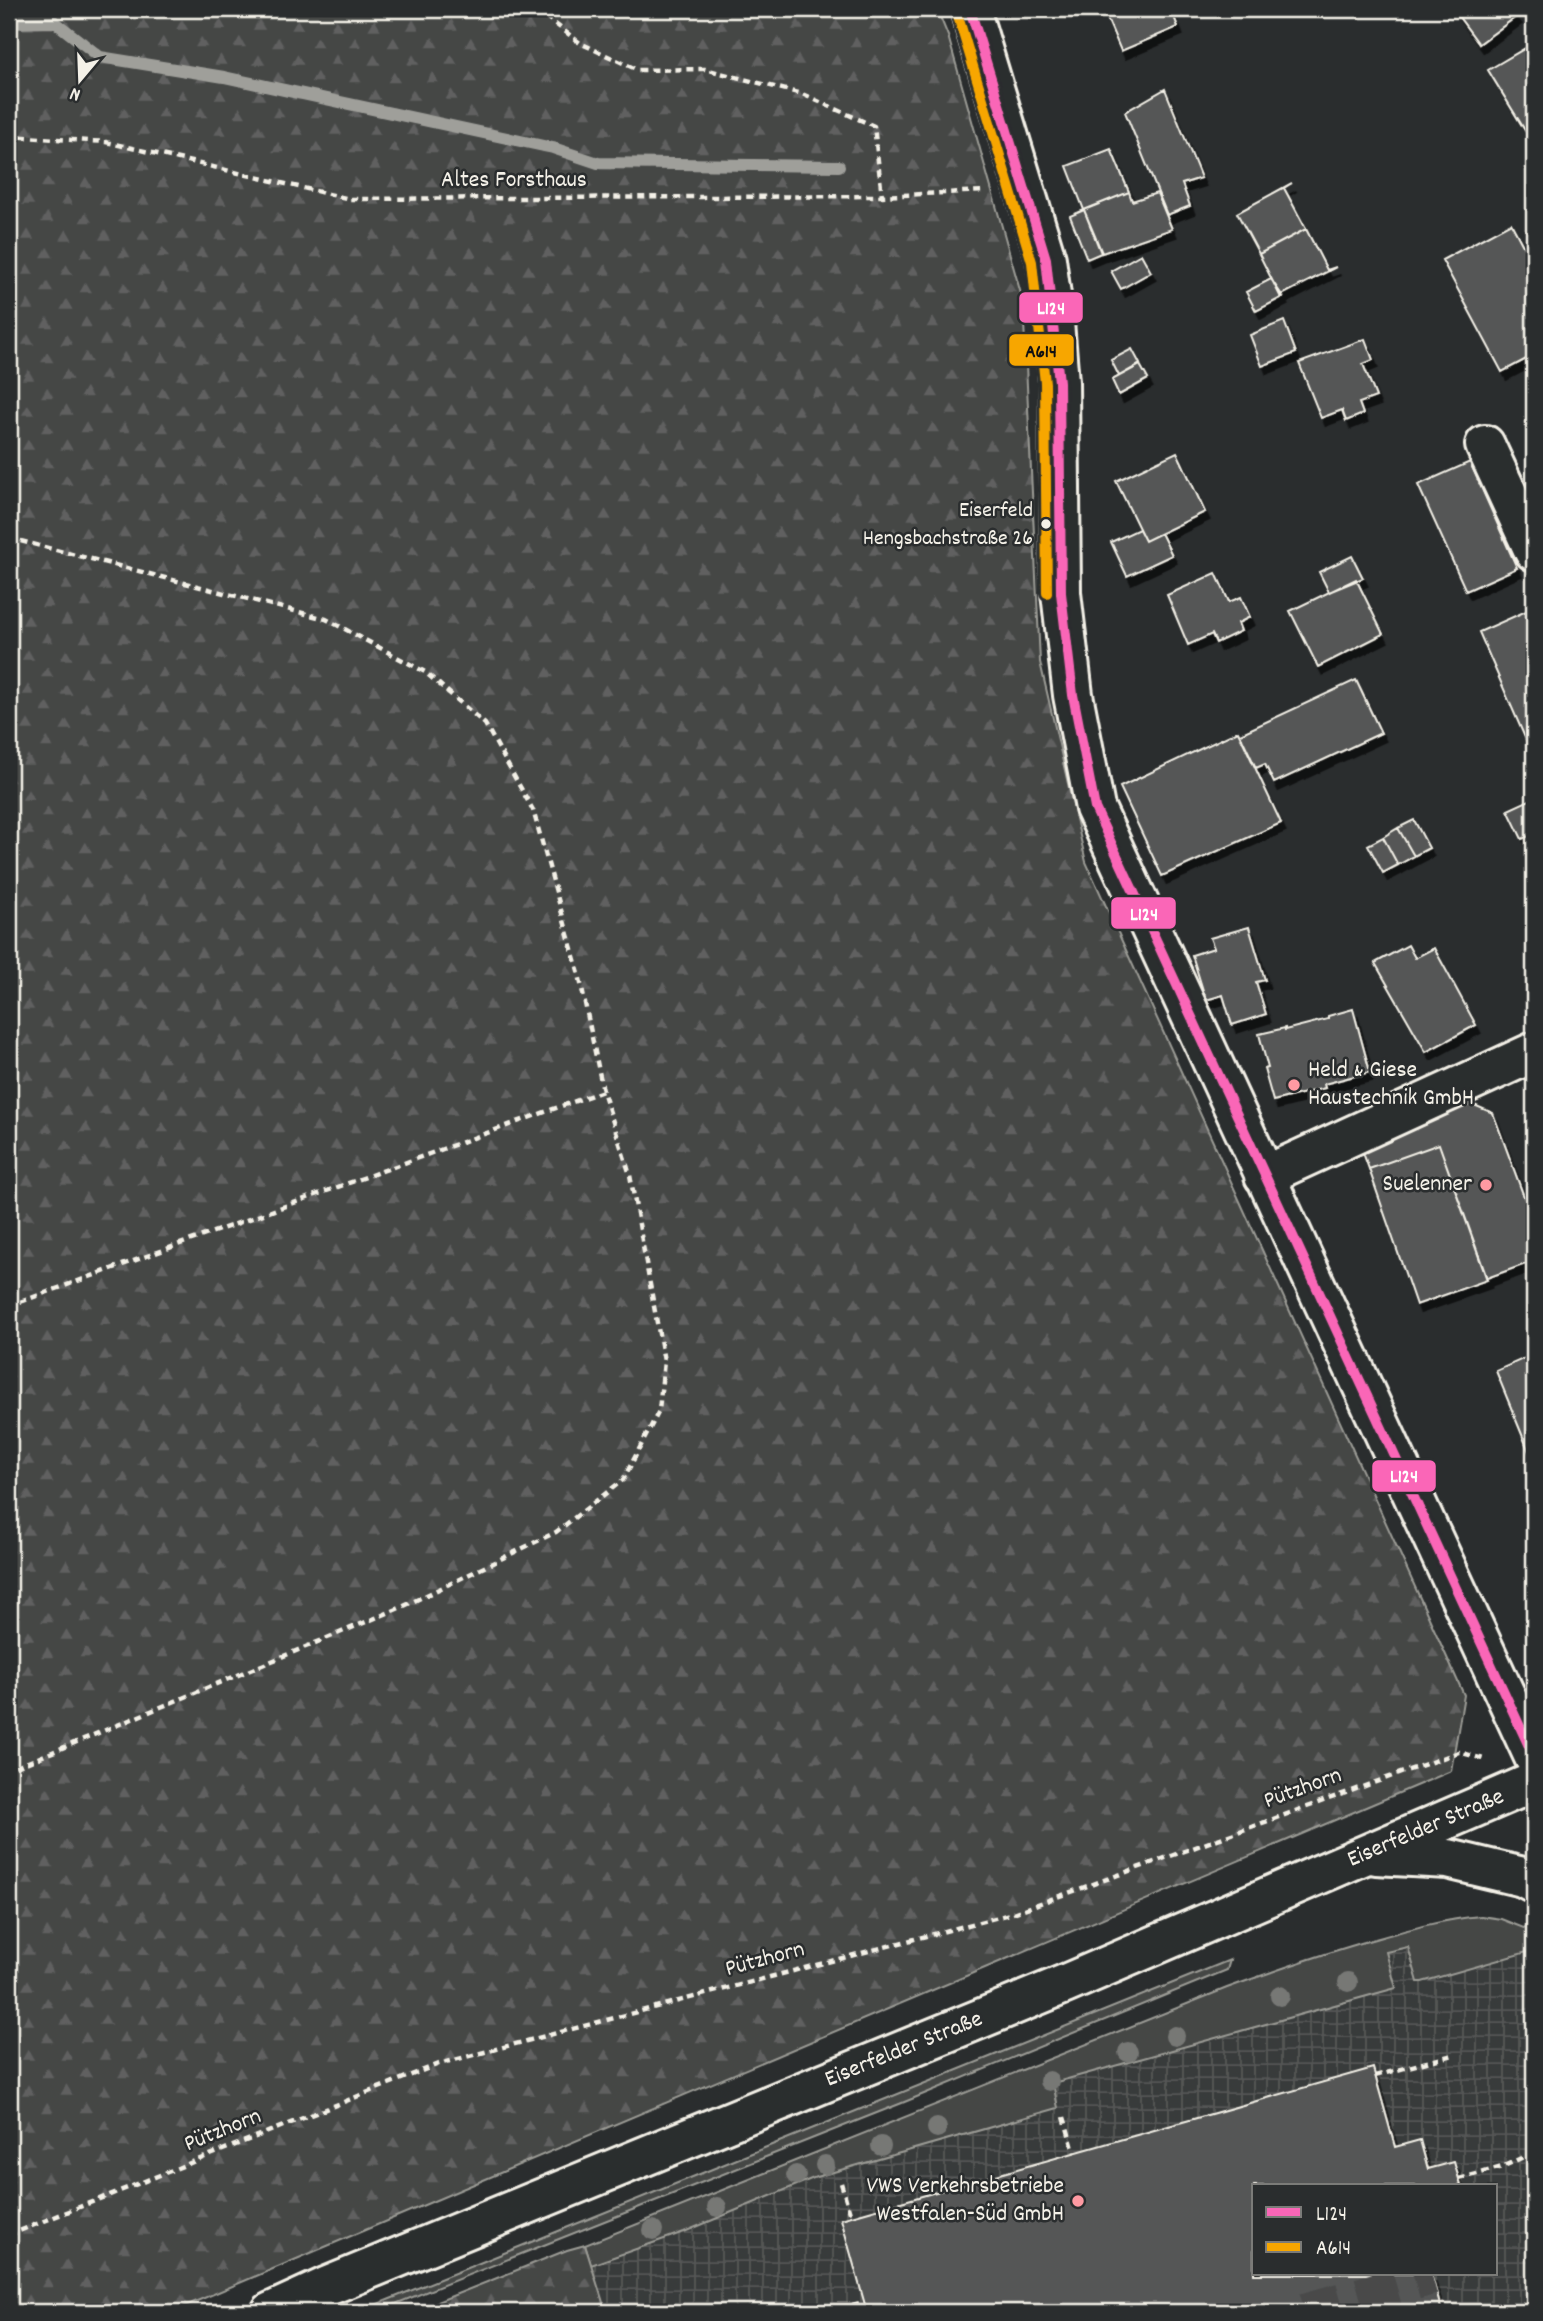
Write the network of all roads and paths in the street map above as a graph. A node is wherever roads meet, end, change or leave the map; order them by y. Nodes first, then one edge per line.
1 (536, 9) edge
2 (970, 9) edge
3 (9, 136) edge
4 (1026, 189) junction
5 (882, 196) junction
6 (1485, 445) dead end
7 (9, 538) edge
8 (1534, 551) edge
9 (1534, 1052) edge
10 (603, 1091) junction
11 (1264, 1176) junction
12 (9, 1306) edge
13 (1534, 1757) edge
14 (1494, 1762) dead end
15 (9, 1770) edge
16 (1534, 1782) edge
17 (1367, 1854) junction
18 (1534, 1883) edge
19 (1452, 2054) dead end
20 (1375, 2076) dead end
21 (1064, 2117) dead end
22 (1074, 2152) dead end
23 (1534, 2152) edge
24 (1459, 2179) dead end
25 (841, 2183) dead end
26 (851, 2216) dead end
27 (9, 2235) edge
28 (328, 2286) junction
29 (864, 2302) dead end
30 (829, 2311) edge
31 (271, 2312) edge
32 (293, 2312) edge

1 - 5 path
2 - 4 street
3 - 5 path, Altes Forsthaus
4 - 5 path, Altes Forsthaus
4 - 11 street
6 - 8 street
7 - 10 path
9 - 11 street
10 - 12 path
10 - 15 path
11 - 13 street
14 - 27 path, Pützhorn
16 - 17 street, Eiserfelder Straße
17 - 18 street
17 - 28 street, Eiserfelder Straße
19 - 20 path
21 - 22 path
23 - 24 path
25 - 26 path
28 - 31 street, Eiserfelder Straße
28 - 32 street
29 - 30 path

